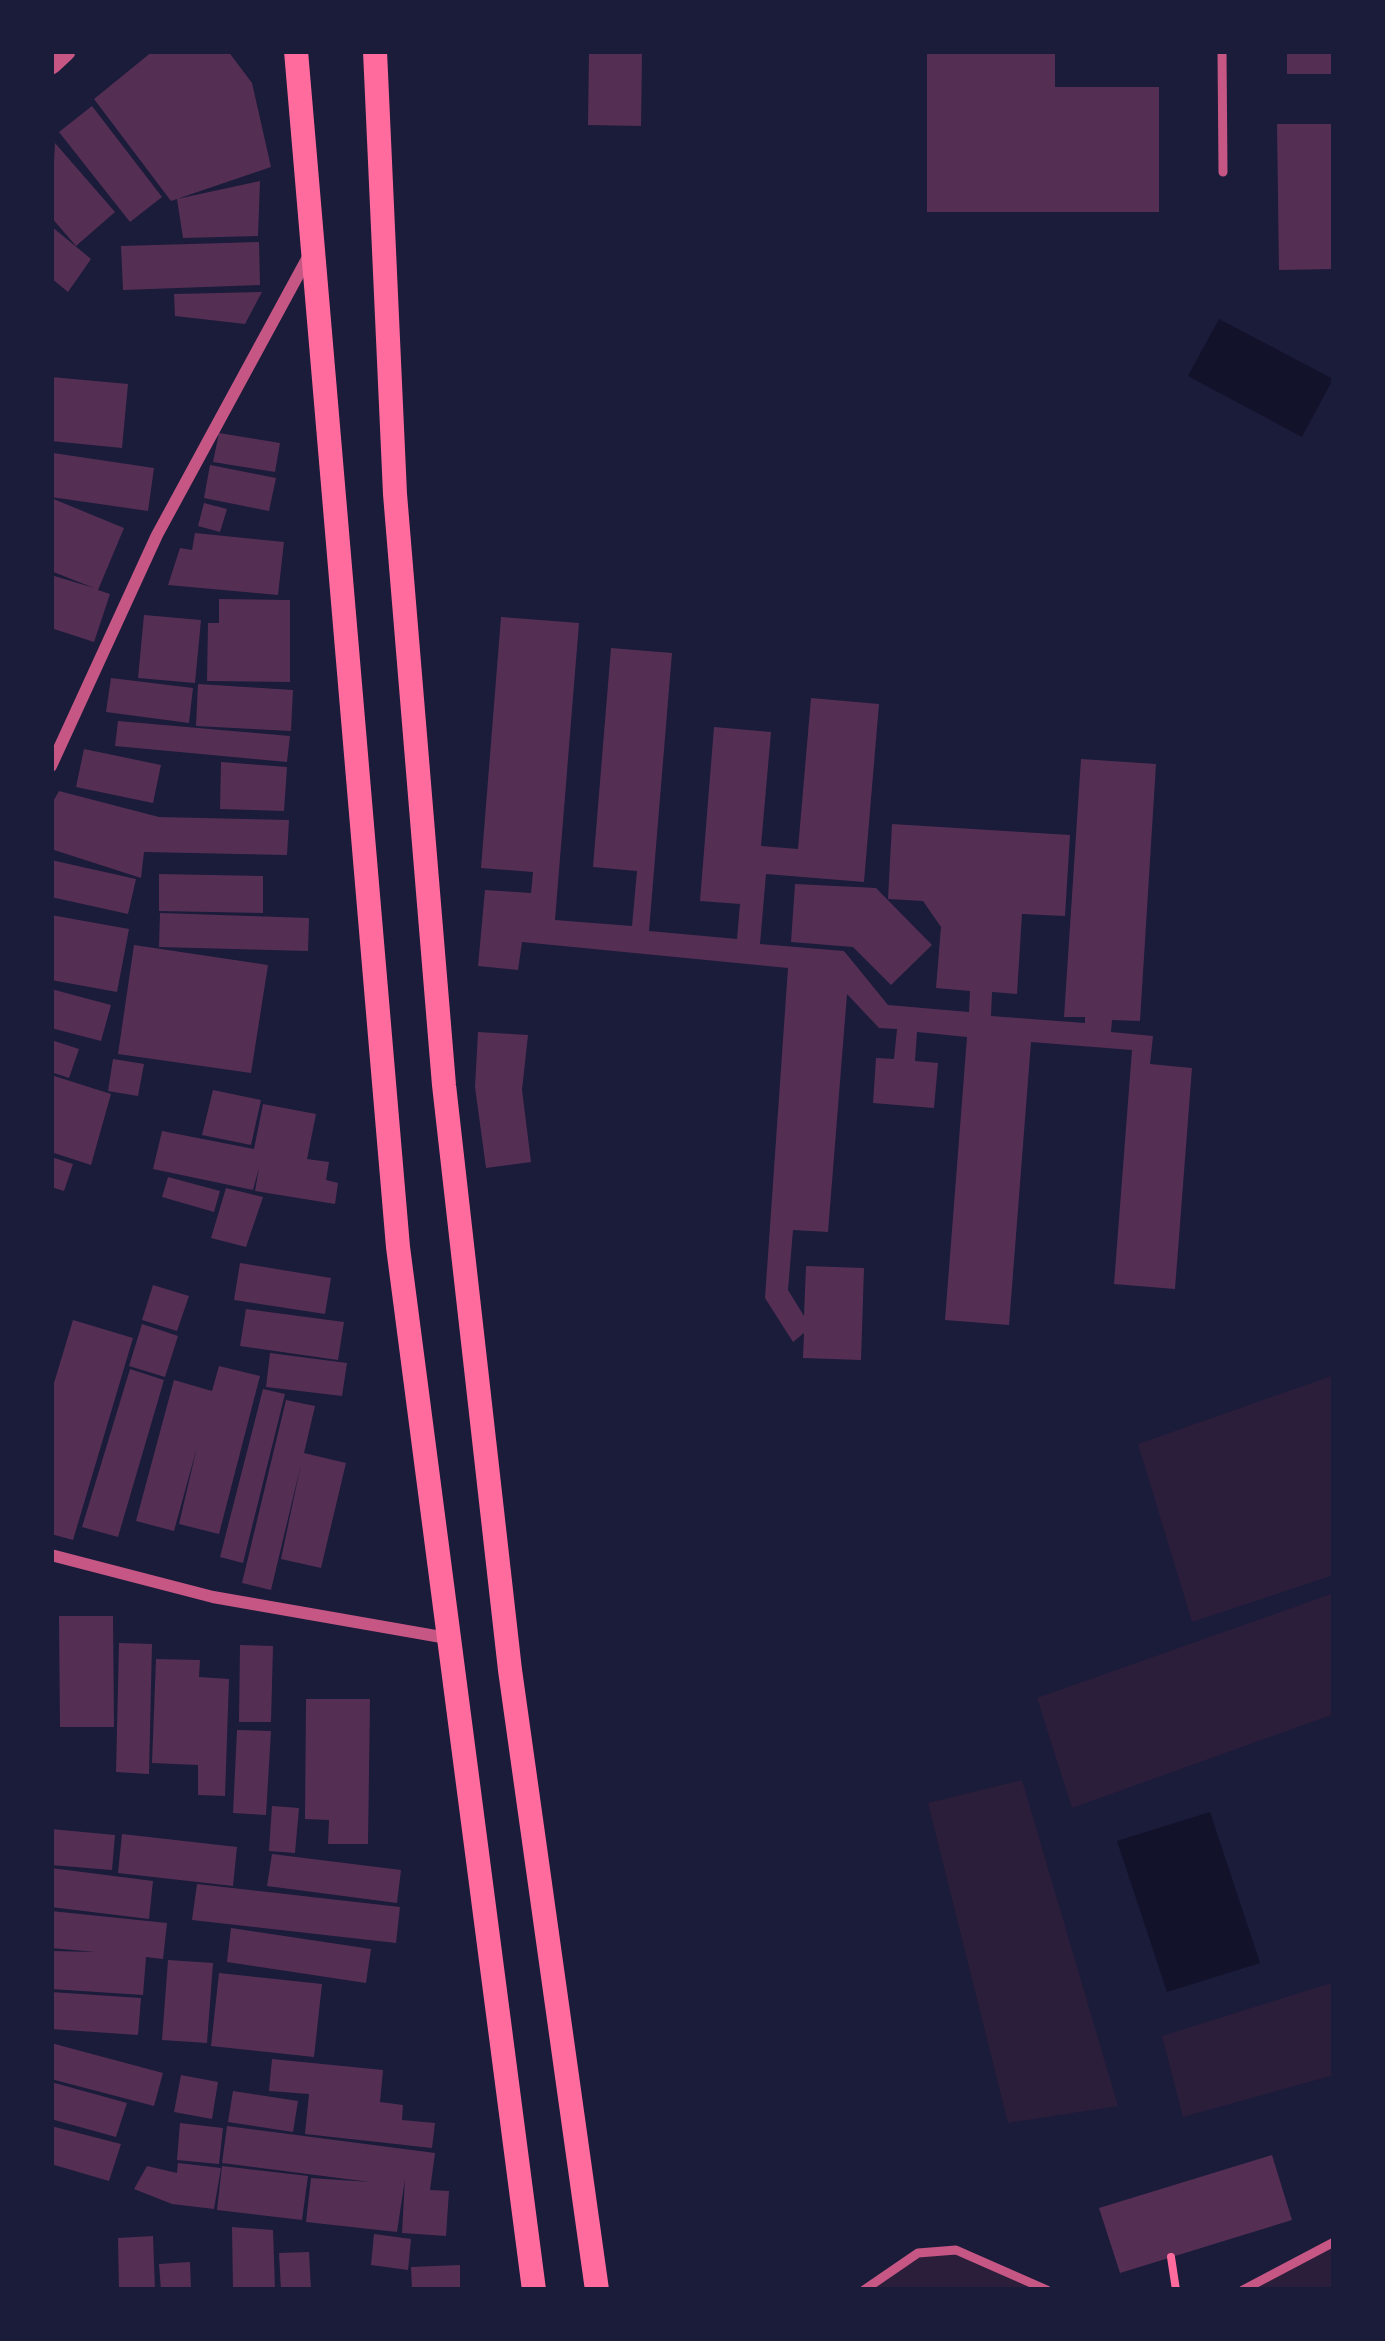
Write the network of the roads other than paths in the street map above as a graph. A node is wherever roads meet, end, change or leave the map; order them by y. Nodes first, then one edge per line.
1 (65, 51) edge
2 (296, 51) edge
3 (375, 51) edge
4 (1222, 51) edge
5 (51, 64) edge
6 (1223, 172) dead end
7 (314, 245) junction
8 (51, 766) edge
9 (51, 1555) edge
10 (447, 1638) junction
11 (1334, 2242) edge
12 (534, 2290) edge
13 (597, 2290) edge
14 (864, 2290) edge
15 (1047, 2290) edge
16 (1243, 2290) edge

1 - 5 street
2 - 7 main road
3 - 13 main road
4 - 6 lane
7 - 8 street
7 - 10 main road
9 - 10 street
10 - 12 main road
11 - 16 lane
14 - 15 lane

